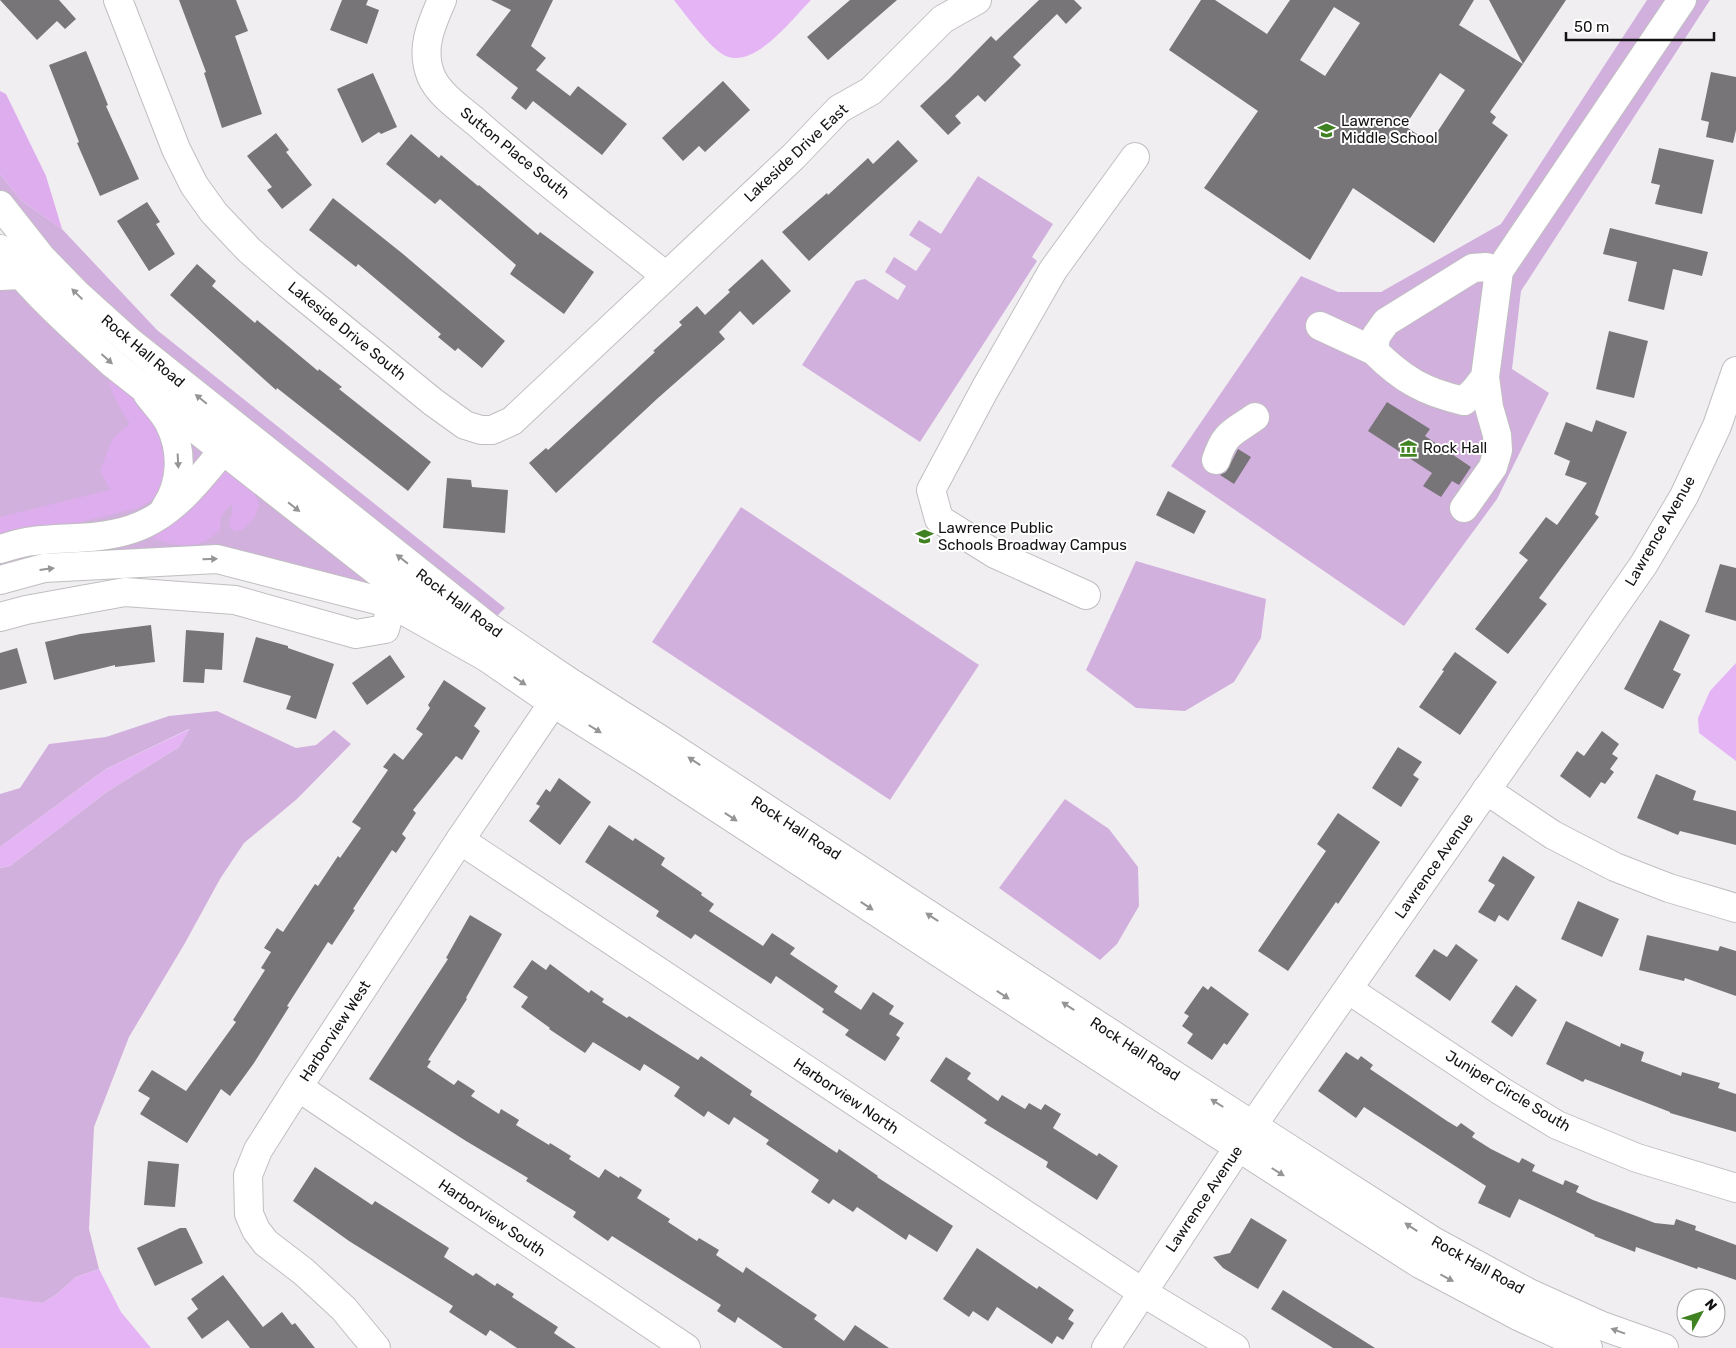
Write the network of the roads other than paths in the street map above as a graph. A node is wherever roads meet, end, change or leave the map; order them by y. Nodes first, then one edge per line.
1 (118, 0) edge
2 (442, 0) edge
3 (977, 0) edge
4 (1682, 0) edge
5 (1135, 157) dead end
6 (0, 205) edge
7 (0, 249) edge
8 (1499, 271) junction
9 (10, 275) edge
10 (666, 276) junction
11 (1320, 326) dead end
12 (1374, 351) junction
13 (1736, 371) edge
14 (1485, 377) junction
15 (143, 388) junction
16 (1255, 417) dead end
17 (231, 440) junction
18 (1216, 460) dead end
19 (1464, 508) dead end
20 (151, 521) junction
21 (0, 549) edge
22 (0, 580) edge
23 (1086, 595) dead end
24 (392, 604) junction
25 (0, 617) edge
26 (486, 658) junction
27 (553, 703) junction
28 (1486, 790) junction
29 (460, 840) junction
30 (837, 870) junction
31 (1736, 908) edge
32 (1349, 990) junction
33 (298, 1087) junction
34 (1246, 1136) junction
35 (1736, 1188) edge
36 (1142, 1292) junction
37 (376, 1348) edge
38 (686, 1348) edge
39 (1106, 1348) edge
40 (1235, 1348) edge
41 (1588, 1348) edge
42 (1664, 1348) edge

1 - 10 main road, Lakeside Drive South
2 - 10 main road, Sutton Place South
3 - 10 main road, Lakeside Drive East
4 - 8 main road
5 - 23 main road
17 -> 6 main road, Rock Hall Road
7 - 9 main road, Rock Hall Road
8 - 12 main road
8 - 14 main road
9 -> 15 main road, Rock Hall Road
11 - 12 main road
12 - 14 main road
13 - 28 main road, Lawrence Avenue
14 - 19 main road
15 - 17 main road, Rock Hall Road
15 -> 20 main road
16 - 18 main road
17 - 20 main road
17 -> 26 main road, Rock Hall Road
30 -> 17 main road, Rock Hall Road
20 - 21 main road
22 -> 24 main road
24 - 25 main road
24 - 26 main road
26 -> 27 main road, Rock Hall Road
27 - 29 main road, Harborview West
27 -> 30 main road, Rock Hall Road
28 - 31 main road
28 - 32 main road, Lawrence Avenue
29 - 33 main road, Harborview West
29 - 36 main road, Harborview North
30 - 34 main road, Rock Hall Road
32 - 34 main road, Lawrence Avenue
32 - 35 main road, Juniper Circle South
33 - 37 main road, Harborview West
33 - 38 main road, Harborview South
34 - 36 main road, Lawrence Avenue
34 -> 41 main road, Rock Hall Road
42 -> 34 main road, Rock Hall Road
36 - 39 main road, Lawrence Avenue
36 - 40 main road, Harborview North

